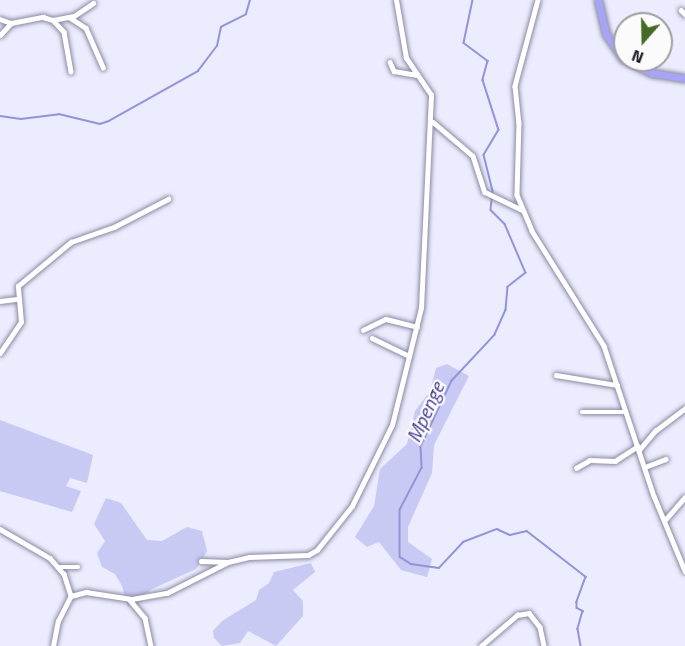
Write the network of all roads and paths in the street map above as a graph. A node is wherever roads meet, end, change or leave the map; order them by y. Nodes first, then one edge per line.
1 (396, 0) edge
2 (538, 0) edge
3 (598, 0) edge
4 (93, 3) dead end
5 (66, 15) junction
6 (0, 19) edge
7 (53, 20) junction
8 (11, 23) junction
9 (0, 35) edge
10 (390, 62) dead end
11 (103, 67) dead end
12 (71, 71) dead end
13 (417, 75) junction
14 (685, 78) edge
15 (433, 122) junction
16 (168, 199) dead end
17 (522, 211) junction
18 (17, 299) junction
19 (0, 301) edge
20 (417, 327) junction
21 (363, 330) dead end
22 (372, 338) dead end
23 (0, 353) edge
24 (409, 356) junction
25 (556, 375) dead end
26 (617, 385) junction
27 (685, 408) edge
28 (582, 412) dead end
29 (626, 412) junction
30 (638, 448) junction
31 (666, 459) dead end
32 (645, 467) junction
33 (576, 468) dead end
34 (685, 497) edge
35 (666, 520) junction
36 (0, 529) edge
37 (201, 561) dead end
38 (228, 562) junction
39 (59, 567) junction
40 (78, 567) dead end
41 (685, 571) edge
42 (71, 596) junction
43 (129, 599) junction
44 (53, 646) edge
45 (151, 646) edge
46 (481, 646) edge
47 (544, 646) edge

1 - 13 street
2 - 17 street
3 - 14 highway
4 - 5 street
5 - 7 street
5 - 11 street
6 - 8 street
7 - 8 street
7 - 12 street
8 - 9 street
10 - 13 street
13 - 15 street
15 - 17 street
15 - 20 street
16 - 18 street
17 - 26 street
18 - 19 street
18 - 23 street
20 - 21 street
20 - 24 street
22 - 24 street
24 - 38 street
25 - 26 street
26 - 29 street
27 - 30 street
28 - 29 street
29 - 30 street
30 - 32 street
30 - 33 street
31 - 32 street
32 - 35 street
34 - 35 street
35 - 41 street
36 - 39 street
37 - 38 street
38 - 43 street
39 - 40 street
39 - 42 street
42 - 43 street
42 - 44 street
43 - 45 street
46 - 47 street

